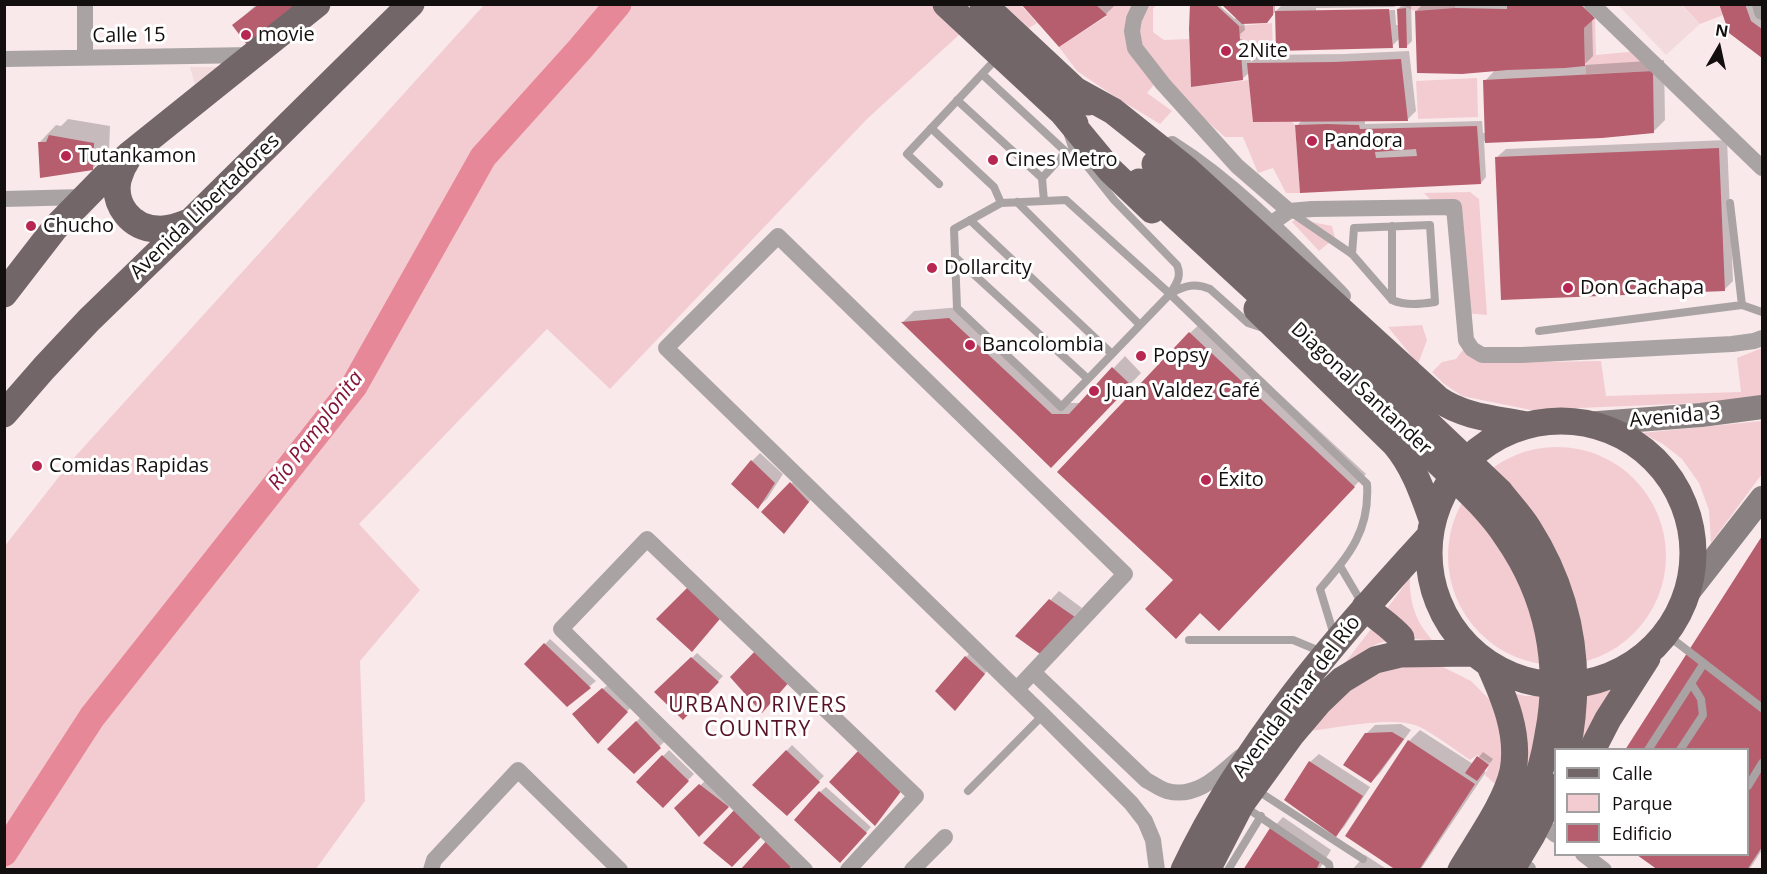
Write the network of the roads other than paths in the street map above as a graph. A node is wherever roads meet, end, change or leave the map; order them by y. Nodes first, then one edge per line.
1 (85, 4) edge
2 (411, 4) edge
3 (946, 4) edge
4 (983, 4) edge
5 (1141, 4) edge
6 (1592, 4) edge
7 (1760, 4) edge
8 (316, 5) edge
9 (1762, 12) edge
10 (254, 55) junction
11 (85, 57) junction
12 (4, 59) edge
13 (991, 64) junction
14 (957, 100) junction
15 (1068, 101) junction
16 (1113, 111) junction
17 (931, 128) junction
18 (130, 154) junction
19 (1762, 168) edge
20 (1147, 173) junction
21 (1042, 178) junction
22 (939, 184) dead end
23 (84, 197) junction
24 (4, 199) edge
25 (1044, 201) junction
26 (1017, 202) junction
27 (1001, 203) junction
28 (1730, 203) dead end
29 (1289, 211) junction
30 (970, 220) junction
31 (190, 222) junction
32 (1272, 223) junction
33 (1392, 226) junction
34 (1352, 254) junction
35 (955, 257) junction
36 (4, 294) edge
37 (1170, 294) junction
38 (1392, 300) junction
39 (1742, 305) junction
40 (1762, 312) edge
41 (1140, 325) junction
42 (1539, 330) dead end
43 (1286, 336) junction
44 (1762, 338) edge
45 (1112, 354) junction
46 (1402, 368) junction
47 (1088, 380) junction
48 (1762, 407) edge
49 (4, 414) edge
50 (1586, 424) junction
51 (1527, 425) junction
52 (1762, 498) edge
53 (1430, 528) junction
54 (1340, 566) junction
55 (1687, 594) junction
56 (1365, 608) junction
57 (1189, 640) dead end
58 (1661, 640) junction
59 (1331, 648) junction
60 (1400, 654) junction
61 (1481, 658) junction
62 (1704, 663) junction
63 (1033, 672) junction
64 (1691, 683) junction
65 (1017, 689) junction
66 (1060, 698) junction
67 (1762, 708) edge
68 (1043, 715) junction
69 (1264, 734) junction
70 (1567, 748) edge
71 (1593, 748) edge
72 (1649, 748) edge
73 (1681, 748) edge
74 (1762, 763) edge
75 (1749, 784) edge
76 (968, 791) dead end
77 (1554, 792) edge
78 (1252, 803) junction
79 (1554, 829) edge
80 (945, 837) dead end
81 (1584, 856) edge
82 (1363, 859) dead end
83 (436, 866) edge
84 (1528, 869) edge
85 (620, 870) edge
86 (805, 870) edge
87 (848, 870) edge
88 (912, 870) edge
89 (1157, 870) edge
90 (1184, 870) edge
91 (1207, 870) edge
92 (1228, 870) edge
93 (1330, 870) edge
94 (1461, 870) edge
95 (1486, 870) edge
96 (1512, 870) edge
97 (1604, 870) edge

1 - 11 street
2 - 31 main road, Avenida Libertadores
3 - 13 main road, Diagonal Santander
4 - 15 main road, Diagonal Santander
5 - 29 street
6 - 19 street
7 - 9 street
8 - 10 main road
10 - 11 street, Calle 15
10 - 18 main road
11 - 12 street, Calle 15
13 - 14 lane
13 - 15 main road, Diagonal Santander
13 - 21 lane
14 - 17 lane
14 - 21 lane
15 - 16 main road
15 - 20 main road, Diagonal Santander
15 - 37 lane
15 - 43 main road
16 - 32 street
16 - 46 main road
17 - 22 lane
17 - 27 lane
18 - 23 main road
18 - 31 main road
20 - 70 main road, Diagonal Santander, bridge
20 - 95 main road, Diagonal Santander, bridge
21 - 25 lane
23 - 24 street
23 - 36 main road
25 - 26 lane
25 - 37 lane
26 - 27 lane
26 - 41 lane
27 - 30 lane
28 - 39 lane
29 - 32 street
29 - 34 lane
29 - 44 street
30 - 35 lane
30 - 45 lane
31 - 49 main road, Avenida Libertadores
32 - 46 street
33 - 34 lane
33 - 38 lane
33 - 38 lane
34 - 38 lane
35 - 47 lane
35 - 47 lane
37 - 41 lane
37 - 43 lane
37 - 54 lane
39 - 40 lane
39 - 42 lane
41 - 45 lane
43 - 53 main road
45 - 47 lane
46 - 51 main road
48 - 50 main road, Avenida 3
50 - 51 main road
50 - 55 main road
51 - 53 main road
52 - 55 main road
53 - 56 main road, Avenida Pinar del Río
53 - 61 main road
54 - 56 lane
54 - 59 lane
55 - 58 main road
56 - 59 main road, Avenida Pinar del Río
56 - 60 main road
57 - 59 lane
58 - 61 main road
58 - 62 lane
58 - 71 main road
59 - 69 main road, Avenida Pinar del Río
60 - 61 main road, Avenida Pinar del Río
60 - 78 main road, Avenida Pinar del Río
61 - 94 main road
62 - 64 lane
62 - 67 lane
63 - 65 street
63 - 65 street
63 - 66 street
64 - 72 lane
64 - 73 lane
65 - 68 street
66 - 68 street
66 - 69 street
68 - 76 lane
68 - 89 street
69 - 90 main road, Avenida Pinar del Río
74 - 75 lane
77 - 96 main road
78 - 82 lane
78 - 91 main road, Avenida Pinar del Río
78 - 92 lane
78 - 93 lane
79 - 84 main road
80 - 88 street
81 - 97 street
83 - 85 street
86 - 87 street

